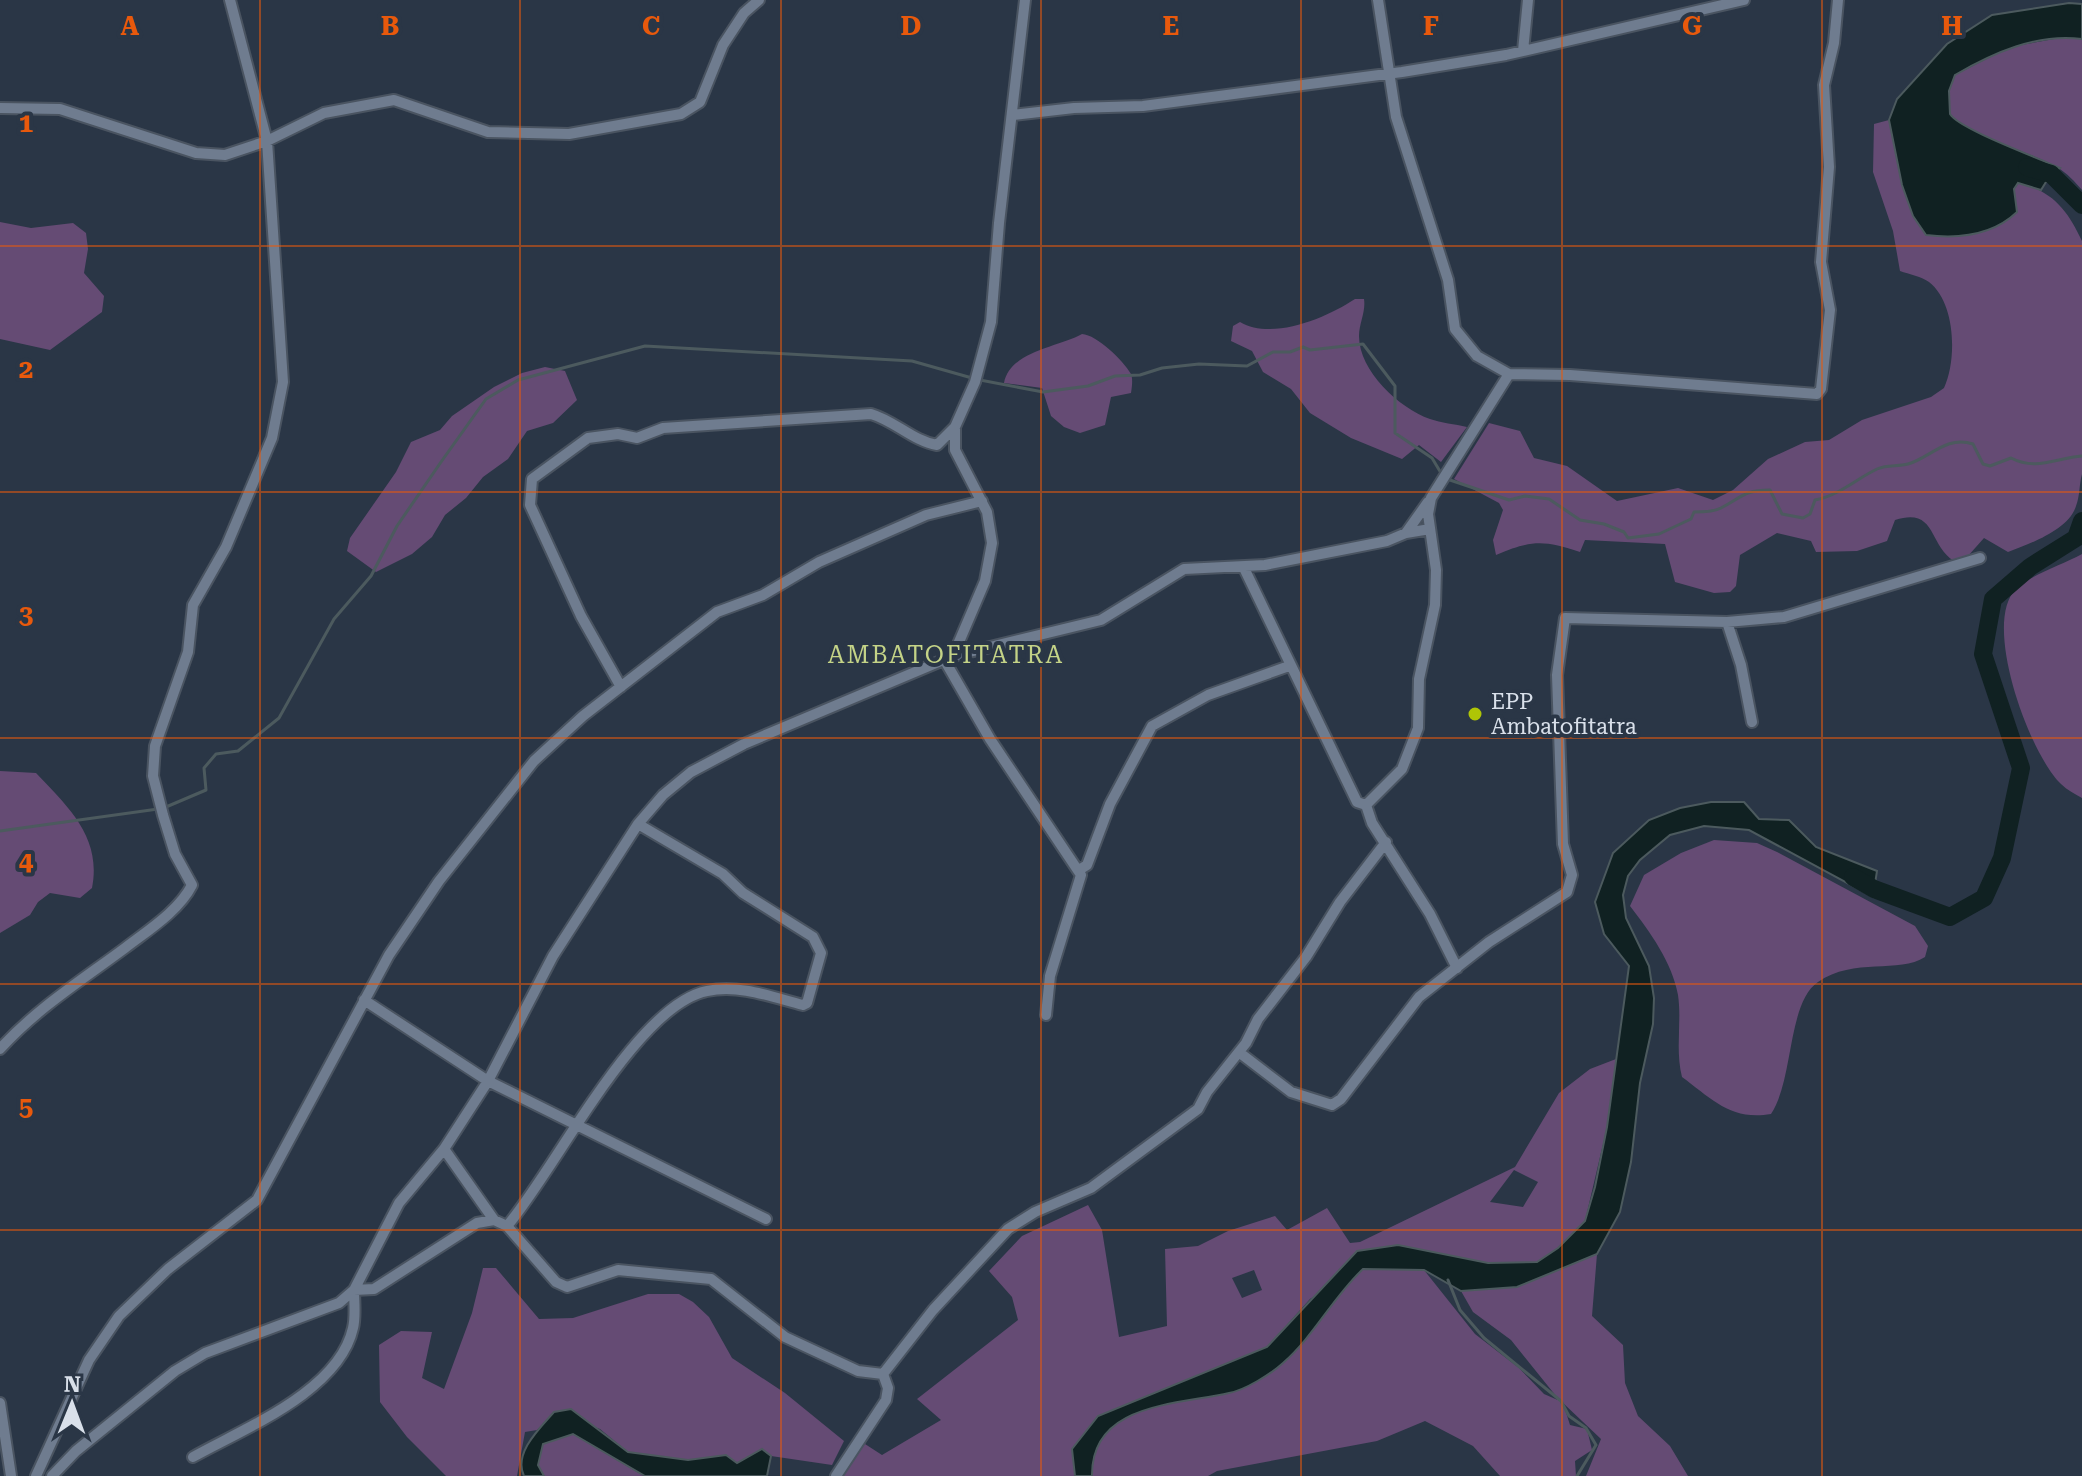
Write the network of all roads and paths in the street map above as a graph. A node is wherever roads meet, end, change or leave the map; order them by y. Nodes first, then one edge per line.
1 (230, 0) edge
2 (759, 0) edge
3 (1025, 0) edge
4 (1378, 0) edge
5 (1528, 0) edge
6 (1743, 0) edge
7 (1838, 0) edge
8 (1523, 51) junction
9 (1387, 74) junction
10 (0, 108) edge
11 (1013, 115) junction
12 (267, 141) junction
13 (1509, 374) junction
14 (955, 427) junction
15 (1431, 498) junction
16 (982, 501) junction
17 (1430, 529) junction
18 (1406, 533) junction
19 (1980, 558) dead end
20 (1244, 568) junction
21 (1727, 622) junction
22 (949, 658) junction
23 (1289, 666) junction
24 (621, 687) junction
25 (1752, 722) dead end
26 (1366, 805) junction
27 (638, 824) junction
28 (1386, 842) junction
29 (1079, 870) junction
30 (1457, 968) junction
31 (364, 1000) junction
32 (1046, 1015) dead end
33 (0, 1049) edge
34 (1240, 1053) junction
35 (488, 1081) junction
36 (578, 1124) junction
37 (444, 1149) junction
38 (766, 1219) dead end
39 (494, 1220) junction
40 (507, 1226) junction
41 (354, 1290) junction
42 (883, 1374) junction
43 (0, 1403) edge
44 (193, 1457) dead end
45 (11, 1476) edge
46 (36, 1476) edge
47 (52, 1476) edge
48 (836, 1476) edge

1 - 12 street
2 - 12 street
3 - 11 street
4 - 9 street
5 - 8 street
6 - 8 street
7 - 13 street
8 - 9 street
9 - 11 street
9 - 13 street
10 - 12 street
11 - 14 street
12 - 33 street
13 - 15 street
14 - 16 street
14 - 24 street
15 - 17 street
15 - 18 street
16 - 22 street
16 - 24 street
17 - 18 street
17 - 26 street
18 - 20 street
19 - 21 street
20 - 22 street
20 - 23 street
21 - 25 street
21 - 30 street
22 - 27 street
22 - 29 street
23 - 26 street
23 - 29 street
24 - 31 street
26 - 28 street
27 - 35 street
27 - 36 street
28 - 30 street
28 - 34 street
29 - 32 street
30 - 34 street
31 - 35 street
31 - 46 street
34 - 42 street
35 - 36 street
35 - 37 street
36 - 38 street
36 - 40 street
37 - 39 street
37 - 41 street
39 - 40 street
39 - 41 street
40 - 42 street
41 - 44 street
41 - 47 street
42 - 48 street
43 - 45 street

